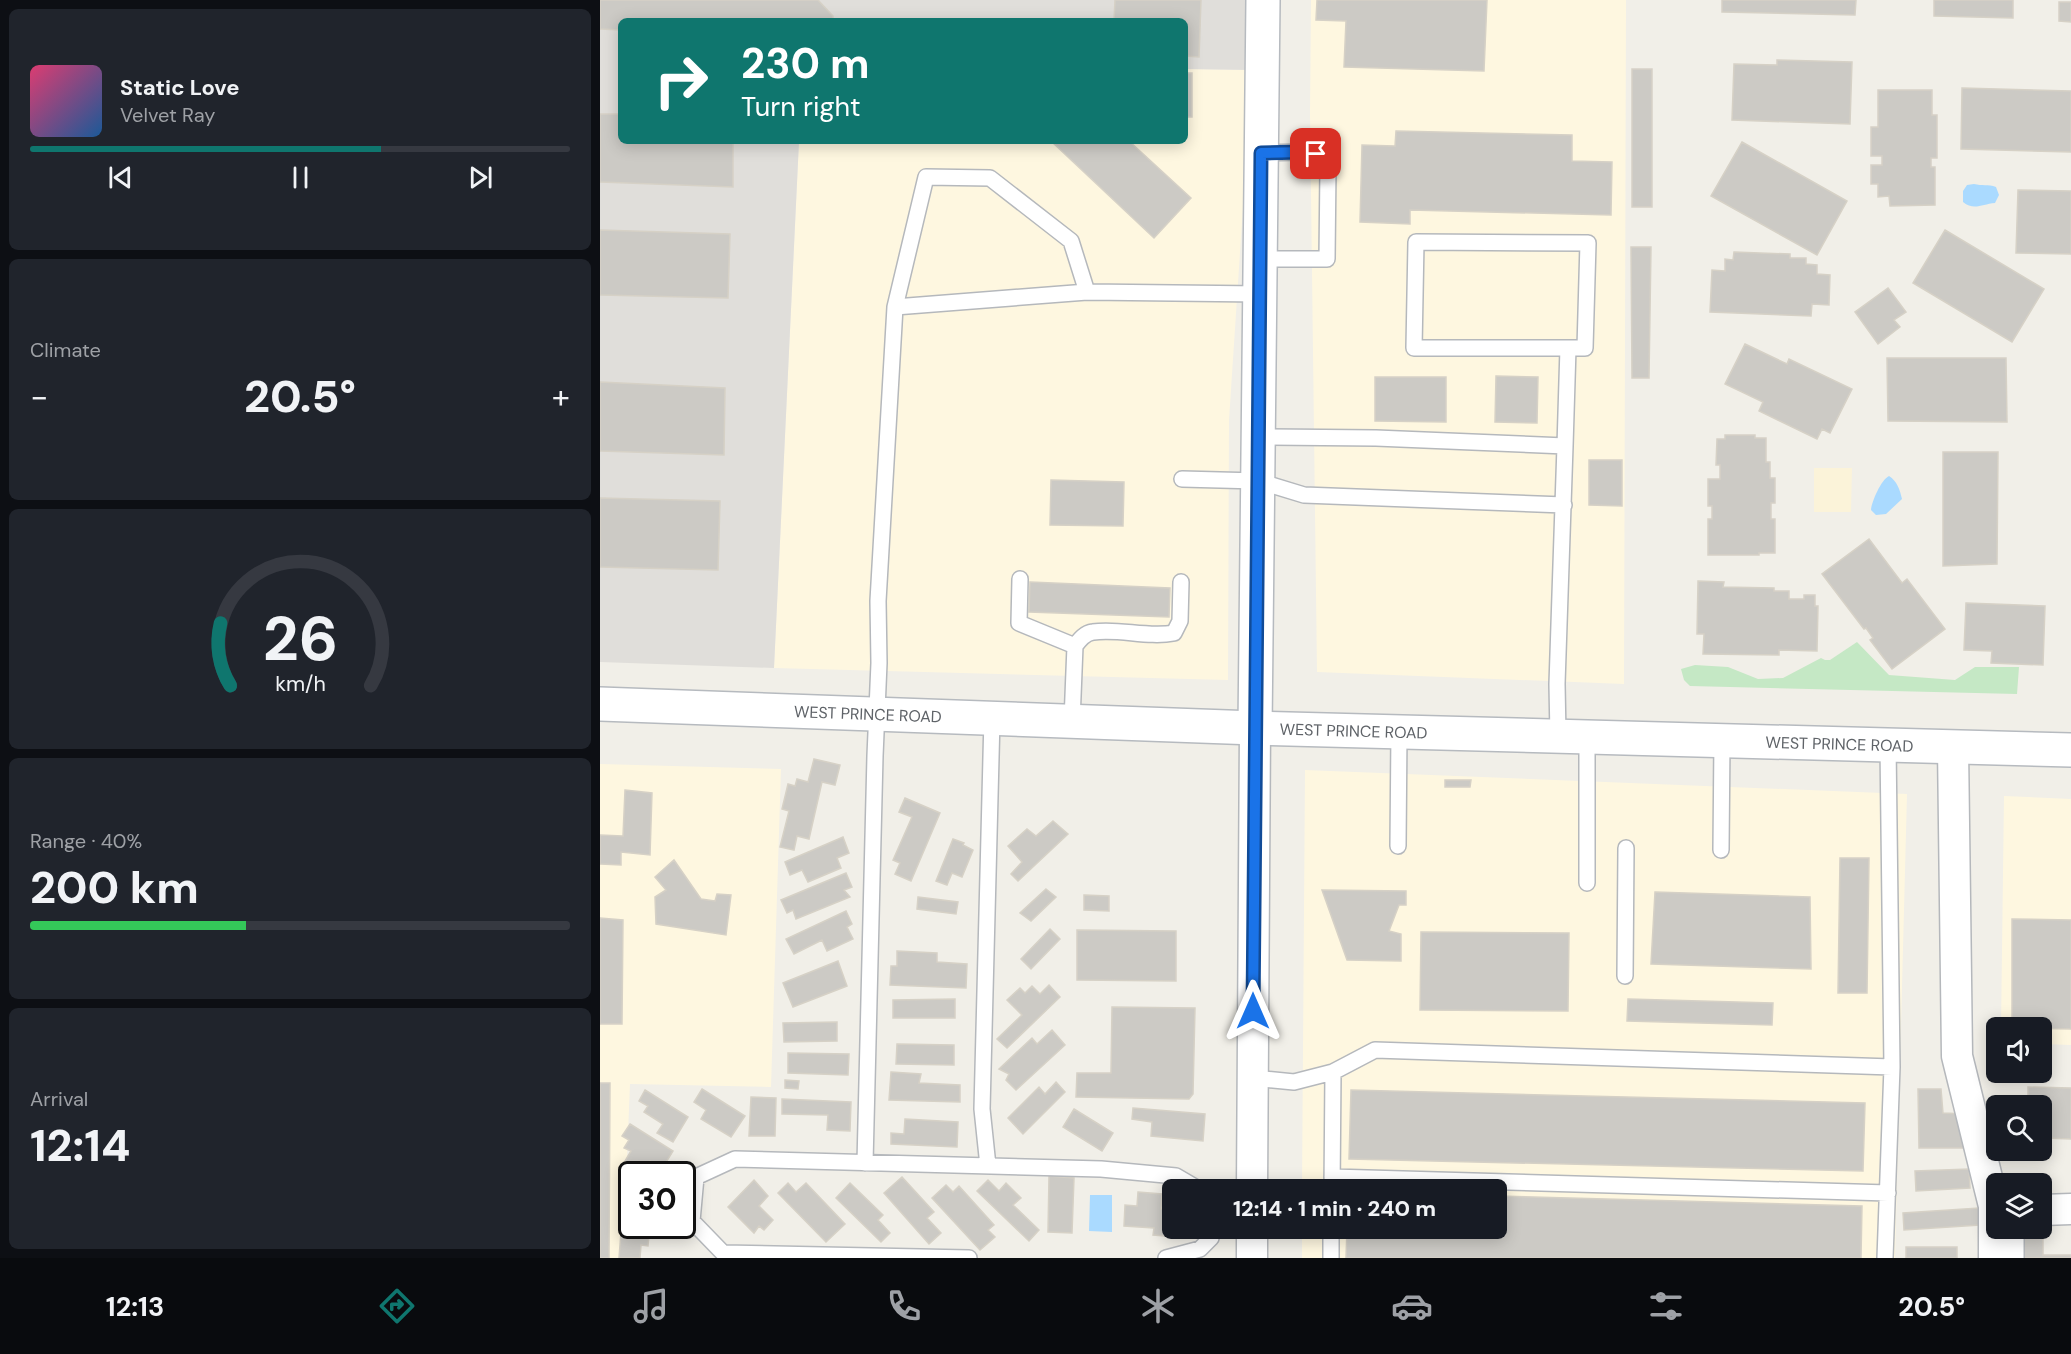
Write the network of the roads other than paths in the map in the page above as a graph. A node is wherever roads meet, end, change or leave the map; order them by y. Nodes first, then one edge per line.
1 (1263, 0) edge
2 (1261, 153) junction
3 (1260, 259) junction
4 (1087, 292) junction
5 (1261, 294) junction
6 (895, 307) junction
7 (1568, 348) junction
8 (1259, 437) junction
9 (1565, 446) junction
10 (1182, 479) dead end
11 (1258, 481) junction
12 (1564, 505) junction
13 (1020, 579) dead end
14 (1181, 582) dead end
15 (1076, 646) junction
16 (600, 704) edge
17 (876, 714) junction
18 (993, 718) junction
19 (1072, 721) junction
20 (1255, 728) junction
21 (1399, 732) junction
22 (1573, 736) junction
23 (1722, 740) junction
24 (1888, 745) junction
25 (1953, 747) junction
26 (2071, 750) edge
27 (1398, 846) dead end
28 (1626, 848) dead end
29 (1721, 850) dead end
30 (1587, 883) dead end
31 (1625, 976) dead end
32 (1892, 1067) junction
33 (1333, 1072) junction
34 (1253, 1078) junction
35 (865, 1163) junction
36 (988, 1166) junction
37 (1181, 1179) edge
38 (1252, 1179) edge
39 (1332, 1179) edge
40 (1507, 1186) edge
41 (1888, 1193) junction
42 (2071, 1209) edge
43 (2052, 1210) edge
44 (1210, 1239) edge
45 (1252, 1239) edge
46 (1331, 1239) edge
47 (2016, 1239) edge
48 (969, 1258) edge
49 (1166, 1258) edge
50 (1252, 1258) edge
51 (1331, 1258) edge
52 (1885, 1258) edge
53 (1994, 1258) edge
54 (2016, 1258) edge

1 - 2 main road
2 - 3 main road
2 - 3 lane
3 - 5 main road
4 - 5 lane
4 - 6 lane
4 - 6 lane
5 - 8 main road
6 - 17 lane
7 - 7 lane
7 - 9 lane
8 - 9 lane
8 - 11 main road
9 - 12 lane
10 - 11 lane
11 - 12 lane
11 - 20 main road
12 - 22 lane
13 - 15 lane
14 - 15 lane
15 - 19 lane
16 - 17 main road, WEST PRINCE ROAD
17 - 18 main road, WEST PRINCE ROAD
17 - 35 lane
18 - 19 main road, WEST PRINCE ROAD
18 - 36 lane
19 - 20 main road, WEST PRINCE ROAD
20 - 21 main road, WEST PRINCE ROAD
20 - 34 street
21 - 22 main road, WEST PRINCE ROAD
21 - 27 lane
22 - 23 main road, WEST PRINCE ROAD
22 - 30 lane
23 - 24 main road, WEST PRINCE ROAD
23 - 29 lane
24 - 25 main road, WEST PRINCE ROAD
24 - 32 lane
25 - 26 main road, WEST PRINCE ROAD
25 - 53 street
28 - 31 lane
32 - 33 lane
32 - 41 lane
33 - 34 lane
33 - 39 lane
34 - 38 street
35 - 36 lane
35 - 48 lane
36 - 37 lane
40 - 41 lane
41 - 52 lane
42 - 43 street
44 - 49 lane
45 - 50 street
46 - 51 lane
47 - 54 lane

